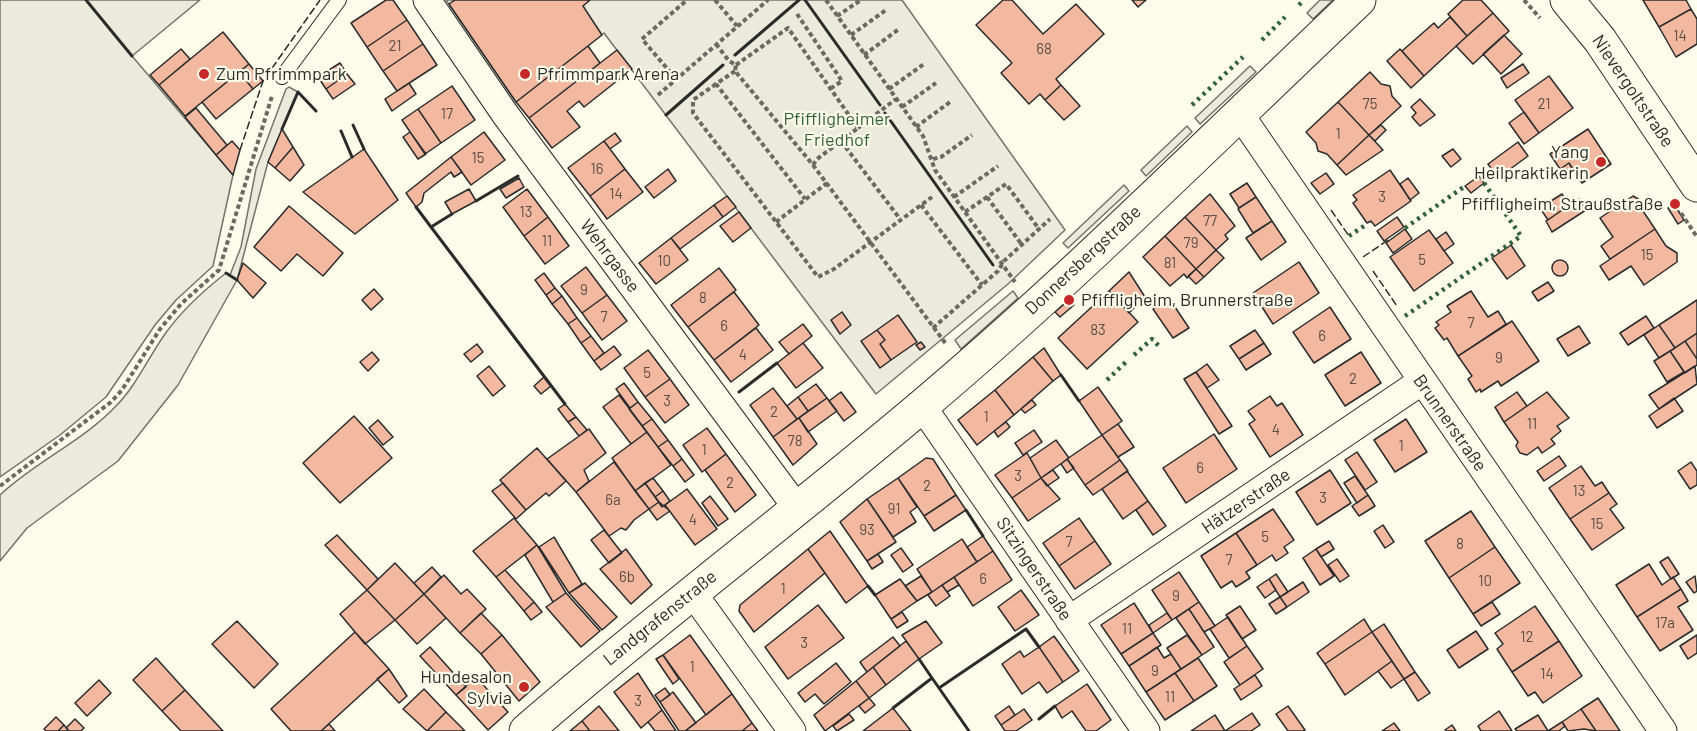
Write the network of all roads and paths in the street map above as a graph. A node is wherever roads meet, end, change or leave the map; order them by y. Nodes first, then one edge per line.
1 (339, 0) edge
2 (428, 0) edge
3 (687, 0) edge
4 (715, 0) edge
5 (768, 0) edge
6 (826, 0) edge
7 (861, 0) edge
8 (1359, 0) edge
9 (1567, 0) edge
10 (886, 10) dead end
11 (797, 14) dead end
12 (837, 16) junction
13 (737, 26) junction
14 (899, 29) dead end
15 (851, 35) junction
16 (716, 45) junction
17 (864, 55) junction
18 (924, 64) dead end
19 (736, 65) junction
20 (735, 71) junction
21 (282, 77) joint
22 (676, 79) junction
23 (936, 83) dead end
24 (716, 84) junction
25 (830, 89) junction
26 (889, 89) junction
27 (658, 95) dead end
28 (896, 99) junction
29 (950, 102) dead end
30 (902, 107) junction
31 (1239, 113) junction
32 (916, 127) junction
33 (858, 128) junction
34 (972, 135) dead end
35 (841, 141) junction
36 (933, 159) junction
37 (813, 165) junction
38 (998, 166) dead end
39 (826, 183) junction
40 (1697, 184) edge
41 (987, 196) junction
42 (932, 197) dead end
43 (954, 197) junction
44 (805, 199) junction
45 (921, 205) junction
46 (965, 212) junction
47 (900, 219) junction
48 (1050, 219) dead end
49 (776, 222) junction
50 (1039, 229) junction
51 (869, 241) junction
52 (1022, 245) junction
53 (1001, 266) junction
54 (982, 285) junction
55 (1036, 304) junction
56 (933, 328) junction
57 (966, 368) junction
58 (1422, 381) junction
59 (922, 406) junction
60 (0, 486) edge
61 (797, 508) junction
62 (692, 592) junction
63 (1069, 621) junction
64 (526, 731) edge
65 (792, 731) edge
66 (1146, 731) edge
67 (1662, 731) edge

1 - 21 lane
2 - 61 street, Wehrgasse
3 - 22 path
4 - 13 path
5 - 13 path
6 - 12 path
7 - 12 path
8 - 31 street, Donnersbergstraße
9 - 40 street, Nievergoltstraße
10 - 15 path
11 - 25 path
12 - 15 path
13 - 16 path
14 - 17 path
15 - 17 path
16 - 19 path
16 - 22 path
17 - 26 path
18 - 26 path
19 - 20 path
19 - 25 path
20 - 24 path
20 - 37 path
21 - 60 path
22 - 27 path
23 - 30 path
24 - 44 path
24 - 49 path
25 - 33 path
26 - 28 path
28 - 30 path
28 - 33 path
29 - 32 path
30 - 32 path
31 - 55 street, Donnersbergstraße
31 - 58 street, Brunnerstraße
32 - 36 path
33 - 35 path
34 - 36 path
35 - 37 path
35 - 47 path
36 - 43 path
37 - 39 path
38 - 43 path
39 - 44 path
39 - 51 path
41 - 46 path
41 - 50 path
41 - 52 path
42 - 45 path
43 - 46 path
44 - 49 path
45 - 47 path
45 - 54 path
46 - 53 path
47 - 51 path
48 - 50 path
49 - 51 path
50 - 52 path
51 - 56 path
52 - 53 path
53 - 54 path
53 - 55 path
54 - 56 path
55 - 57 street, Donnersbergstraße
56 - 57 path
57 - 59 street, Donnersbergstraße
58 - 63 street, Hätzerstraße
58 - 67 street, Brunnerstraße
59 - 61 street, Donnersbergstraße
59 - 63 street, Sitzingerstraße
61 - 62 street, Landgrafenstraße
62 - 64 street, Landgrafenstraße
62 - 65 street
63 - 66 street, Sitzingerstraße

